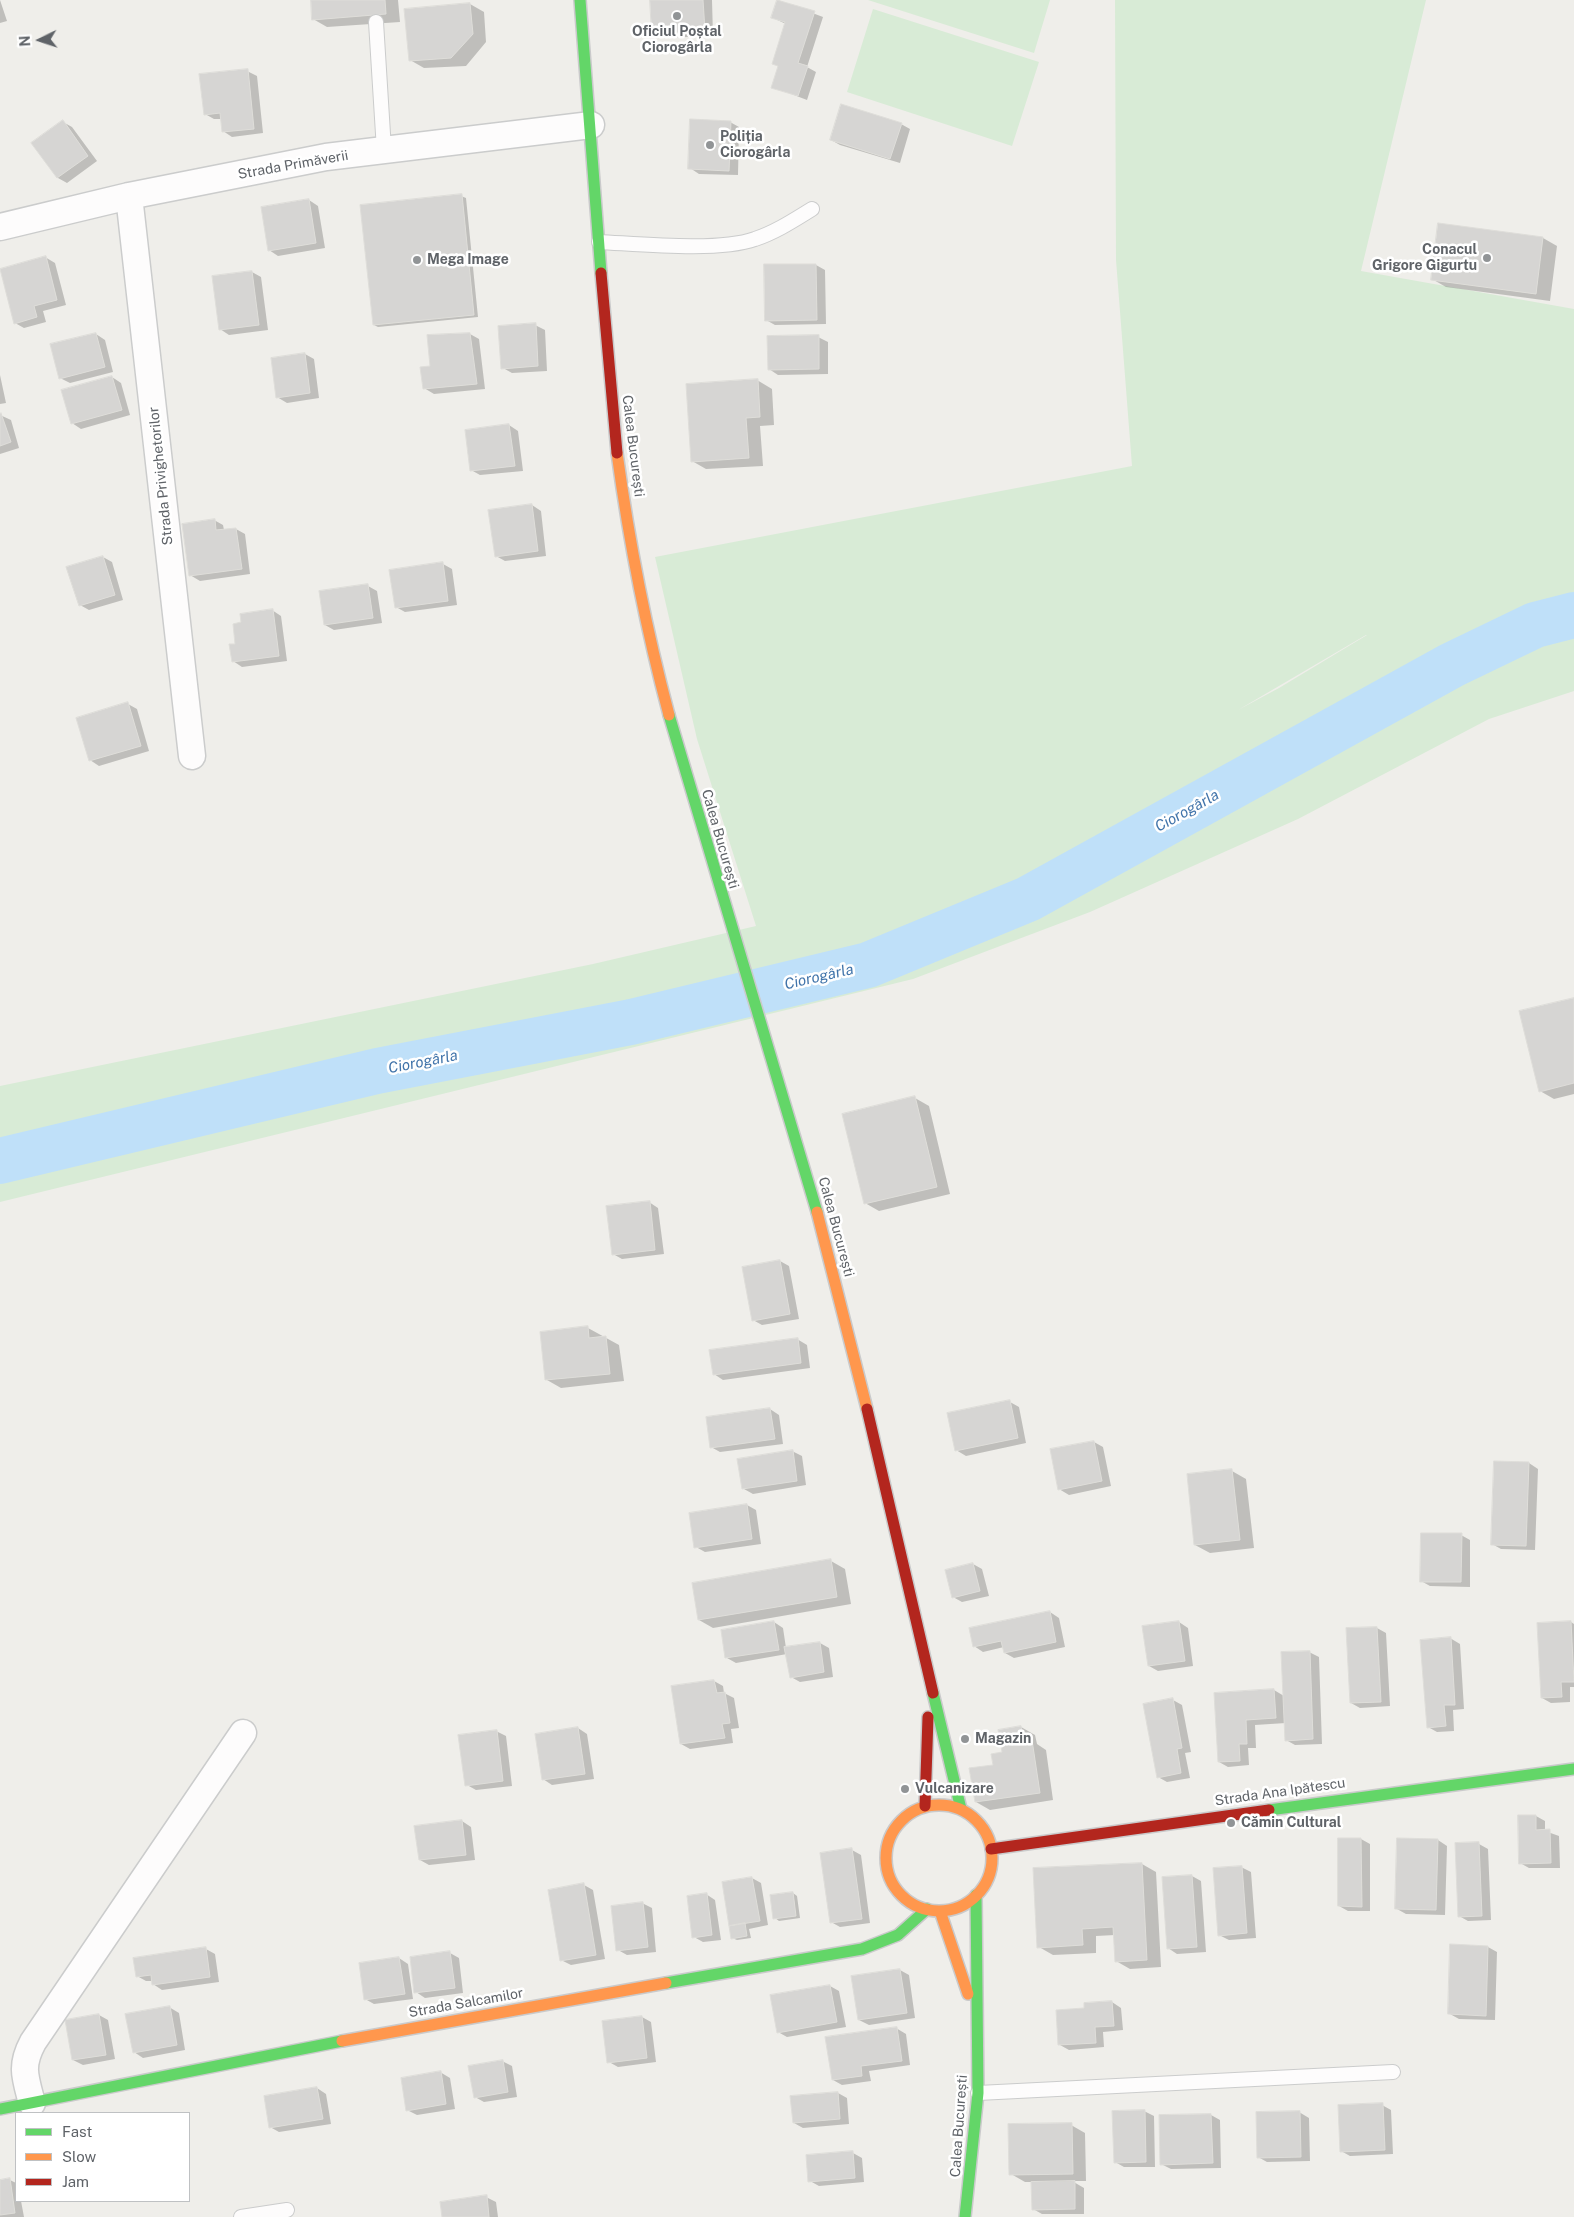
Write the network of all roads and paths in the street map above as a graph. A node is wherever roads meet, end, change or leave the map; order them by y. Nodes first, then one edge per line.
1 (580, 0) edge
2 (376, 22) dead end
3 (591, 125) junction
4 (384, 150) junction
5 (129, 196) junction
6 (812, 209) dead end
7 (0, 227) edge
8 (599, 242) junction
9 (192, 756) dead end
10 (926, 1668) junction
11 (243, 1733) dead end
12 (1574, 1770) edge
13 (925, 1806) junction
14 (961, 1809) junction
15 (991, 1849) junction
16 (976, 1895) junction
17 (927, 1909) junction
18 (940, 1910) junction
19 (977, 2038) junction
20 (1393, 2072) dead end
21 (978, 2093) junction
22 (32, 2103) junction
23 (0, 2109) edge
24 (287, 2210) dead end
25 (241, 2217) edge
26 (966, 2217) edge

1 - 3 main road, Calea București
2 - 4 lane
3 - 4 street, Strada Primăverii
3 - 8 main road, Calea București
4 - 5 street, Strada Primăverii
5 - 7 street, Strada Primăverii
5 - 9 street, Strada Privighetorilor
6 - 8 lane
8 - 10 main road, Calea București
10 - 13 main road, Calea București
10 - 14 main road, Calea București
11 - 22 street
12 - 15 main road, Strada Ana Ipătescu
13 - 14 main road
13 - 17 main road
14 - 15 main road
15 - 16 main road
16 - 18 main road
16 - 19 main road, Calea București
17 - 18 main road
17 - 22 main road, Strada Salcamilor
18 - 19 main road, Calea București
19 - 21 main road, Calea București
20 - 21 lane
21 - 26 main road, Calea București
22 - 23 main road, Strada Salcamilor
24 - 25 lane

